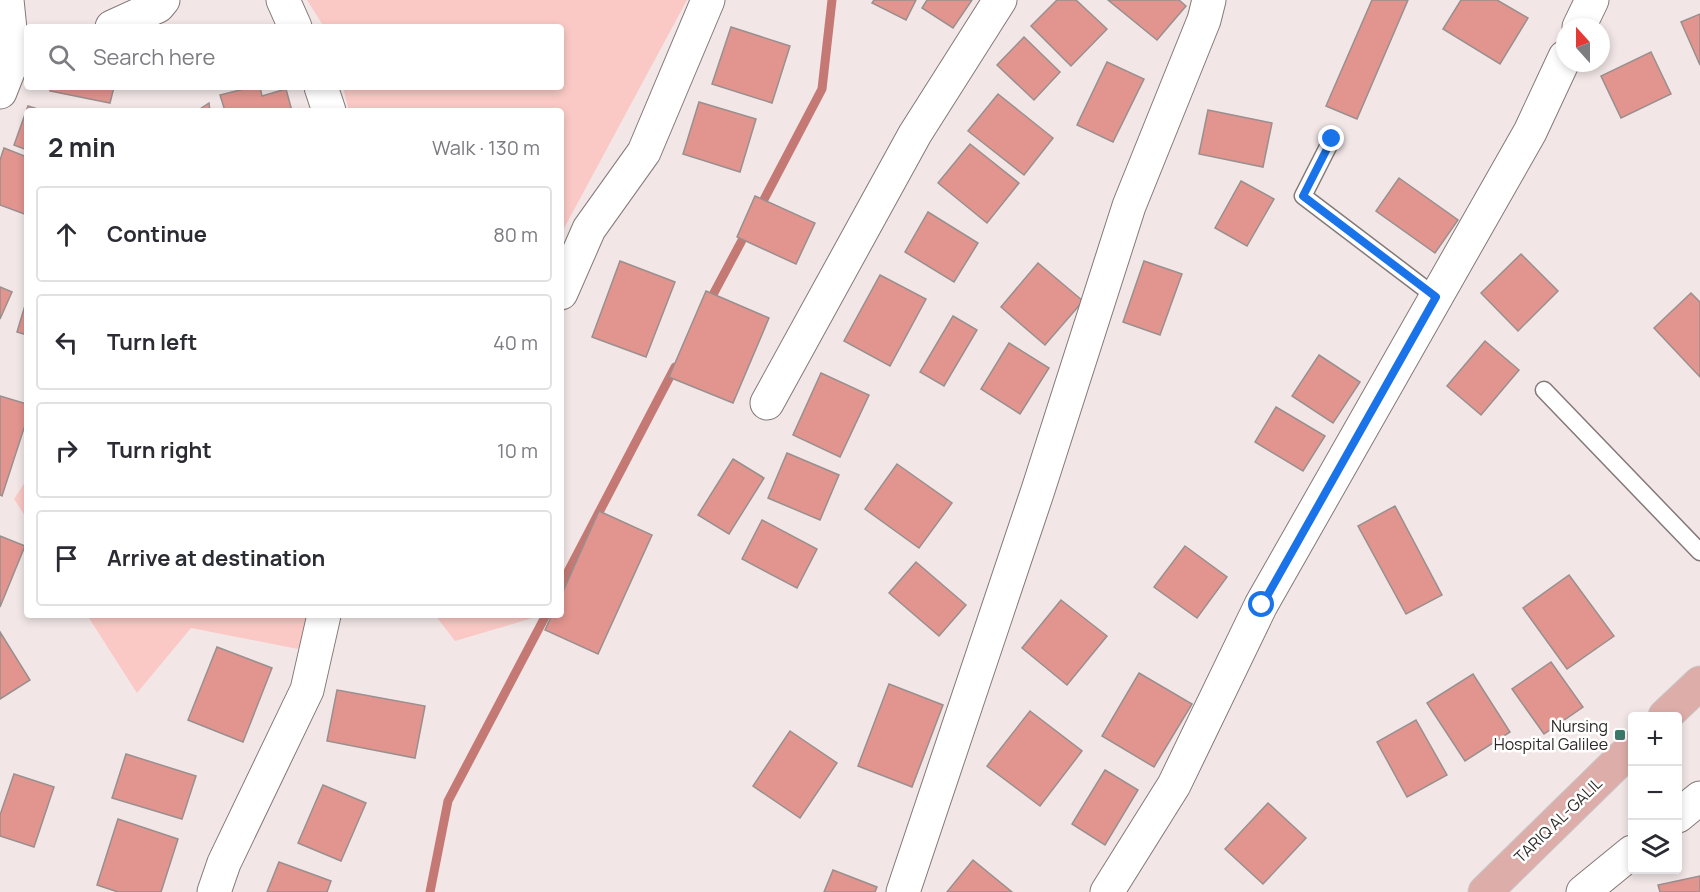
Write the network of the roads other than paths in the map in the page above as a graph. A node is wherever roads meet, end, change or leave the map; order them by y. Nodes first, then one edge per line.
1 (7, 0) edge
2 (163, 0) edge
3 (283, 0) edge
4 (708, 0) edge
5 (1000, 0) edge
6 (1209, 0) edge
7 (1592, 0) edge
8 (1583, 18) edge
9 (119, 24) edge
10 (294, 24) edge
11 (20, 57) edge
12 (1558, 72) edge
13 (322, 90) edge
14 (0, 92) edge
15 (328, 108) edge
16 (1332, 139) dead end
17 (564, 286) edge
18 (1436, 297) junction
19 (1544, 390) dead end
20 (767, 403) dead end
21 (1700, 552) edge
22 (323, 618) edge
23 (1700, 683) edge
24 (1670, 712) edge
25 (1628, 752) edge
26 (1700, 798) edge
27 (1682, 812) edge
28 (1628, 856) edge
29 (1590, 890) edge
30 (214, 892) edge
31 (903, 892) edge
32 (1107, 892) edge
33 (1485, 892) edge

1 - 11 street
2 - 9 street
3 - 10 street
4 - 17 street
5 - 20 street
6 - 31 street
7 - 8 street
11 - 14 street
12 - 18 street
13 - 15 street
16 - 18 lane
18 - 32 street
19 - 21 lane
22 - 30 street
23 - 24 main road
25 - 33 main road, TARIQ AL-GALIL
26 - 27 street
28 - 29 street

